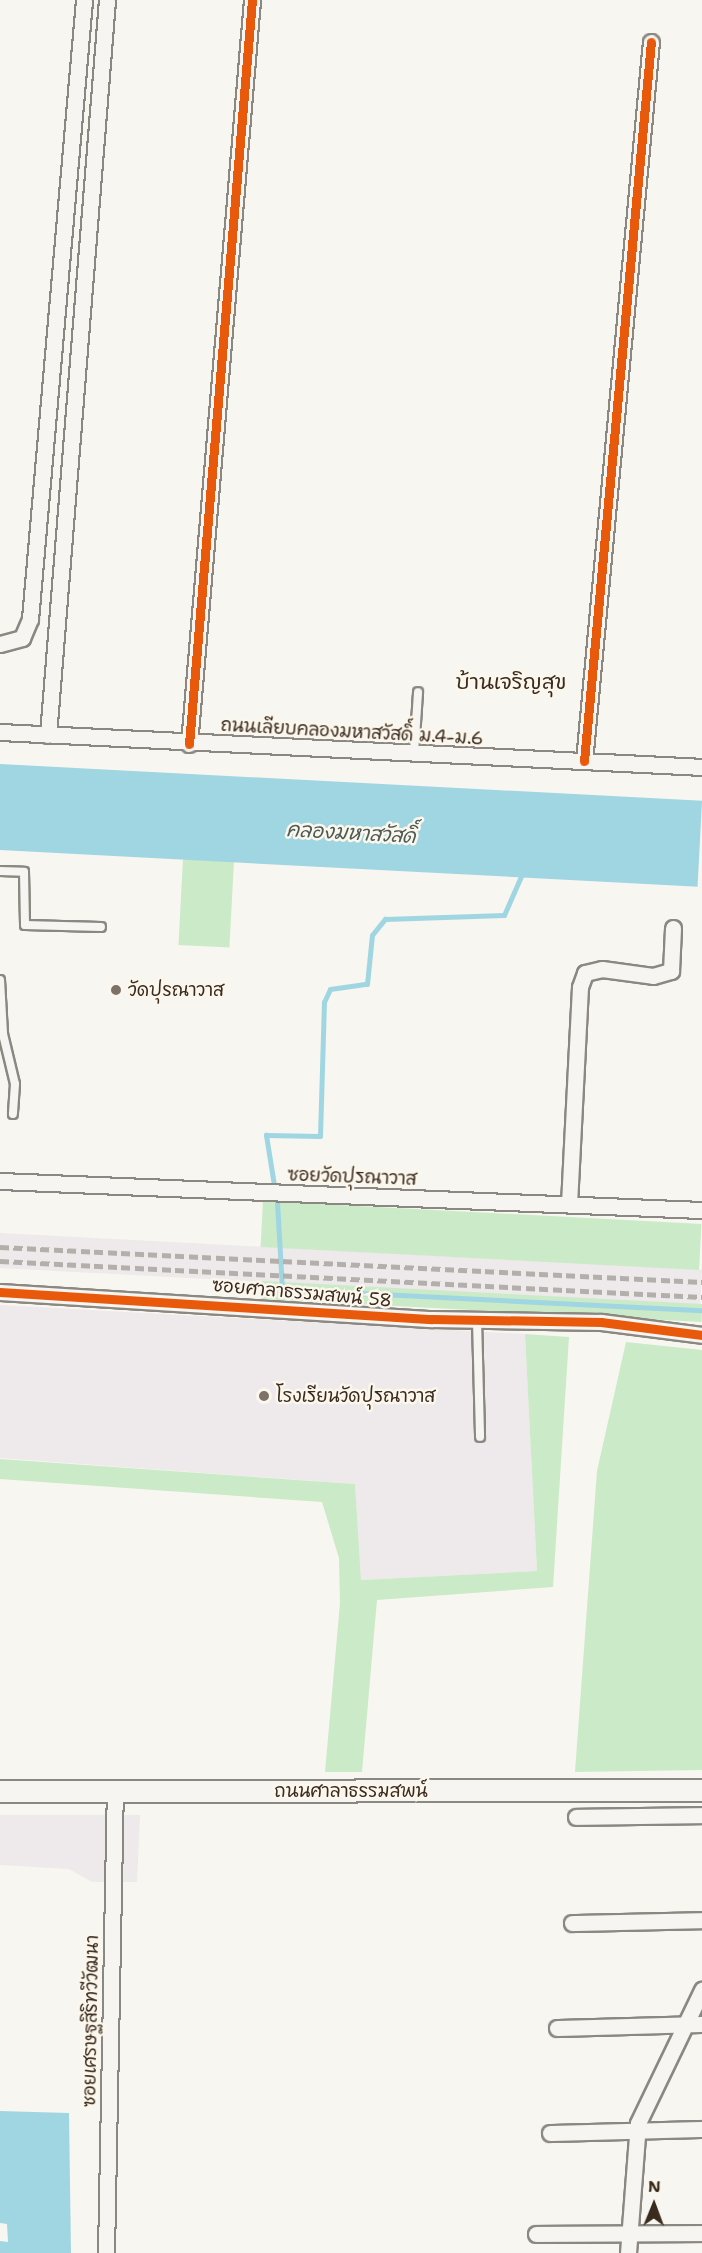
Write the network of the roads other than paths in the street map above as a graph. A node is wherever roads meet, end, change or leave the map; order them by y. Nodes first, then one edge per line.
1 (84, 0) edge
2 (107, 0) edge
3 (252, 0) edge
4 (651, 42) dead end
5 (0, 644) edge
6 (418, 692) dead end
7 (0, 732) edge
8 (48, 735) junction
9 (189, 744) junction
10 (414, 755) junction
11 (584, 761) junction
12 (702, 767) edge
13 (0, 871) edge
14 (101, 927) dead end
15 (673, 928) dead end
16 (0, 980) edge
17 (13, 1114) dead end
18 (0, 1181) edge
19 (569, 1204) junction
20 (702, 1210) edge
21 (0, 1292) edge
22 (477, 1320) junction
23 (702, 1335) edge
24 (480, 1437) dead end
25 (115, 1790) junction
26 (702, 1790) edge
27 (0, 1791) edge
28 (702, 1815) edge
29 (576, 1817) dead end
30 (702, 1920) edge
31 (572, 1923) dead end
32 (702, 1990) edge
33 (685, 2024) junction
34 (702, 2024) edge
35 (556, 2028) dead end
36 (702, 2129) edge
37 (637, 2130) junction
38 (550, 2133) dead end
39 (628, 2233) junction
40 (702, 2233) edge
41 (536, 2234) dead end
42 (106, 2253) edge
43 (628, 2253) edge

1 - 5 street
2 - 8 street
3 - 9 street
4 - 11 street
6 - 10 lane
7 - 8 street, ถนนเลียบคลองมหาสวัสดิ์ ม.4-ม.6
8 - 9 street, ถนนเลียบคลองมหาสวัสดิ์ ม.4-ม.6
9 - 10 street, ถนนเลียบคลองมหาสวัสดิ์ ม.4-ม.6
10 - 11 street, ถนนเลียบคลองมหาสวัสดิ์ ม.4-ม.6
11 - 12 street, ถนนเลียบคลองมหาสวัสดิ์ ม.4-ม.6
13 - 14 lane
15 - 19 street
16 - 17 lane
18 - 19 street, ซอยวัดปุรณาวาส
19 - 20 street, ซอยวัดปุรณาวาส
21 - 22 street, ซอยศาลาธรรมสพน์ 58
22 - 23 street, ซอยศาลาธรรมสพน์ 58
22 - 24 lane
25 - 26 street, ถนนศาลาธรรมสพน์
25 - 27 street, ถนนศาลาธรรมสพน์
25 - 42 street, ซอยเศรษฐสิริทวีวัฒนา
28 - 29 street
30 - 31 street
32 - 33 street
33 - 34 street
33 - 35 street
33 - 37 street
36 - 37 street
37 - 38 street
37 - 39 street
39 - 40 street
39 - 41 street
39 - 43 street

